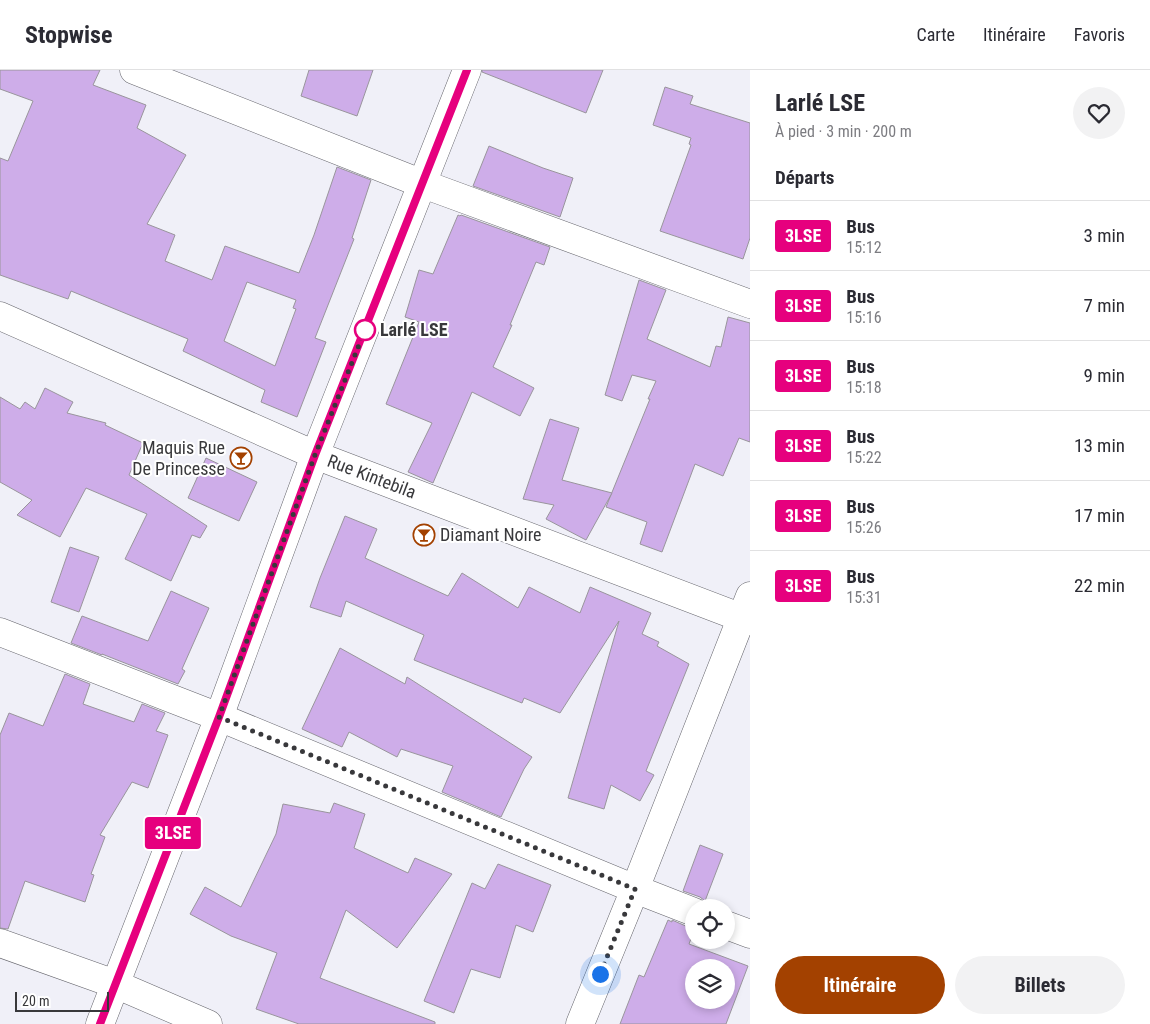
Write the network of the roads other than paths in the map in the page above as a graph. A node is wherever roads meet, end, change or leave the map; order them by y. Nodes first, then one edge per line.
1 (134, 70) edge
2 (468, 70) edge
3 (423, 184) junction
4 (750, 304) edge
5 (0, 316) edge
6 (315, 455) junction
7 (747, 612) edge
8 (0, 632) edge
9 (219, 717) junction
10 (635, 889) junction
11 (685, 908) edge
12 (735, 928) edge
13 (750, 934) edge
14 (0, 943) edge
15 (115, 984) junction
16 (100, 1024) edge
17 (208, 1024) edge
18 (580, 1024) edge

1 - 3 street
2 - 3 street
3 - 4 street
3 - 6 street
5 - 6 street, Rue Kintebila
6 - 7 street, Rue Kintebila
6 - 9 street
7 - 10 street
8 - 9 street
9 - 10 street
9 - 15 street
10 - 11 street
10 - 18 street
12 - 13 street
14 - 15 street
15 - 16 street
15 - 17 street

